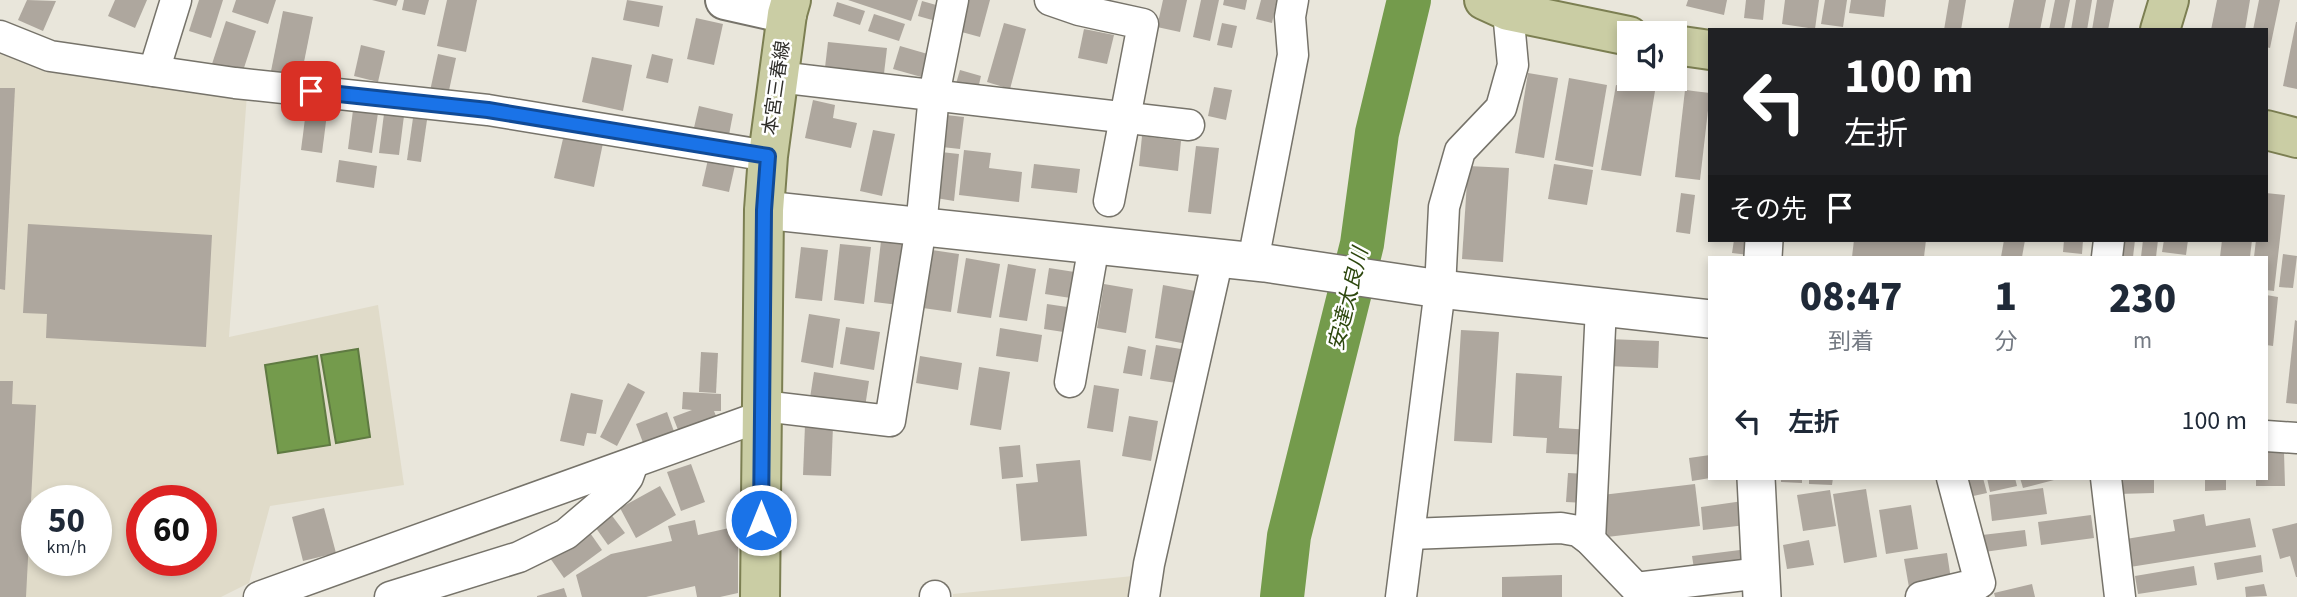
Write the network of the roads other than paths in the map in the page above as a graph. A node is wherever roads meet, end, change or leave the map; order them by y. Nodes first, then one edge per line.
1 (176, 0) edge
2 (725, 0) edge
3 (953, 0) edge
4 (1050, 0) edge
5 (1293, 0) edge
6 (2169, 0) edge
7 (1500, 4) edge
8 (789, 7) edge
9 (2161, 28) edge
10 (1617, 33) edge
11 (0, 36) edge
12 (1687, 47) edge
13 (1708, 50) edge
14 (153, 71) junction
15 (778, 77) junction
16 (934, 95) junction
17 (1126, 118) junction
18 (1189, 125) dead end
19 (2268, 131) edge
20 (2297, 138) edge
21 (768, 156) junction
22 (1109, 201) dead end
23 (764, 210) junction
24 (921, 227) junction
25 (1094, 245) junction
26 (1245, 261) junction
27 (1424, 286) junction
28 (1601, 307) junction
29 (1708, 318) edge
30 (1070, 382) dead end
31 (762, 411) junction
32 (2268, 436) edge
33 (2297, 438) edge
34 (633, 463) junction
35 (1756, 480) edge
36 (1953, 480) edge
37 (2106, 480) edge
38 (1410, 534) junction
39 (1590, 540) junction
40 (1761, 585) edge
41 (1982, 590) edge
42 (259, 597) edge
43 (390, 597) edge
44 (760, 597) edge
45 (1143, 597) edge
46 (1401, 597) edge
47 (1921, 597) edge
48 (2120, 597) edge

1 - 14 street
2 - 8 main road
3 - 16 street
4 - 17 street
5 - 26 street
6 - 9 main road
7 - 10 main road
7 - 27 street
8 - 15 main road, 本宮三春線
11 - 14 street
12 - 13 main road
14 - 21 street
15 - 16 street
15 - 21 main road, 本宮三春線
16 - 17 street
16 - 24 street
17 - 18 street
17 - 22 street
19 - 20 main road
21 - 23 main road, 本宮三春線
23 - 24 street
23 - 31 main road, 本宮三春線
24 - 25 street
24 - 31 street
25 - 26 street
25 - 30 street
26 - 27 street
26 - 45 street
27 - 28 street
27 - 38 street
28 - 29 street
28 - 39 street
31 - 34 street
31 - 44 main road, 本宮三春線
32 - 33 street
34 - 42 street
34 - 43 street
35 - 40 street
36 - 41 street
37 - 48 street
38 - 39 street
38 - 46 street
39 - 40 street
41 - 47 street

